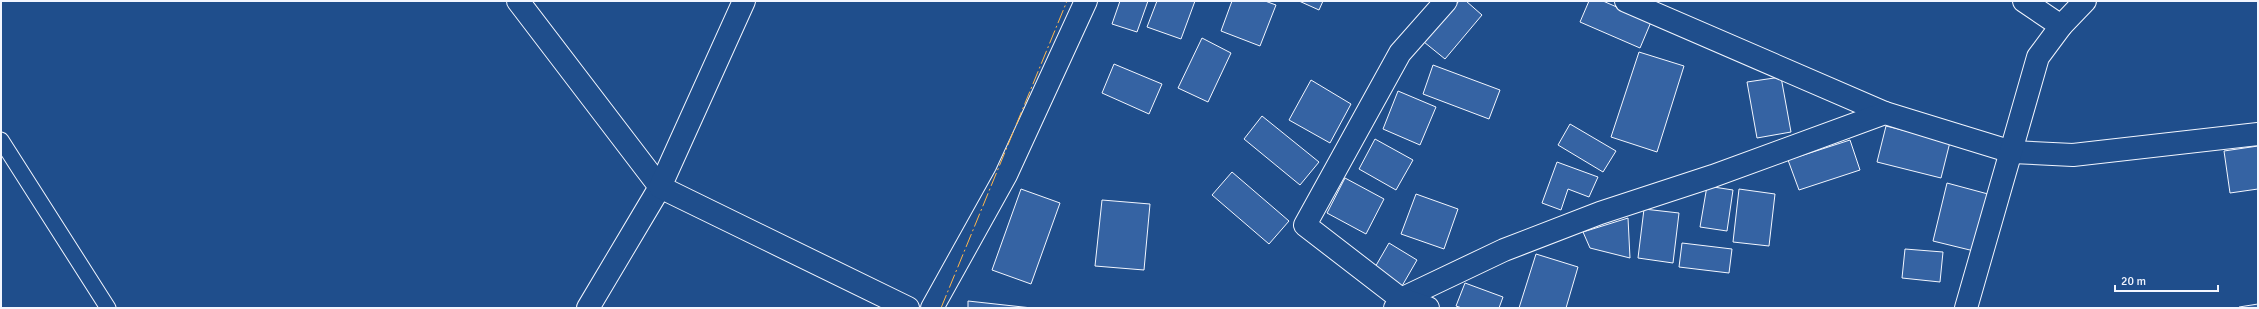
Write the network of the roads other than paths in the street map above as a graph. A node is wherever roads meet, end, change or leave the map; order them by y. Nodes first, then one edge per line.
1 (518, 1) edge
2 (744, 1) edge
3 (1086, 1) edge
4 (1446, 1) edge
5 (1626, 1) edge
6 (2024, 1) edge
7 (2085, 1) edge
8 (2061, 26) junction
9 (1885, 112) junction
10 (2258, 134) edge
11 (1, 140) edge
12 (2012, 152) junction
13 (660, 187) junction
14 (1398, 304) edge
15 (108, 308) edge
16 (588, 308) edge
17 (908, 308) edge
18 (932, 308) edge
19 (1428, 308) edge
20 (1966, 308) edge

1 - 13 street
2 - 13 street
3 - 18 street
4 - 14 street
5 - 9 street
6 - 8 street
7 - 8 street
8 - 12 street
9 - 12 street
9 - 14 street
10 - 12 street
11 - 15 lane
12 - 20 street
13 - 16 street
13 - 17 street
14 - 19 street

